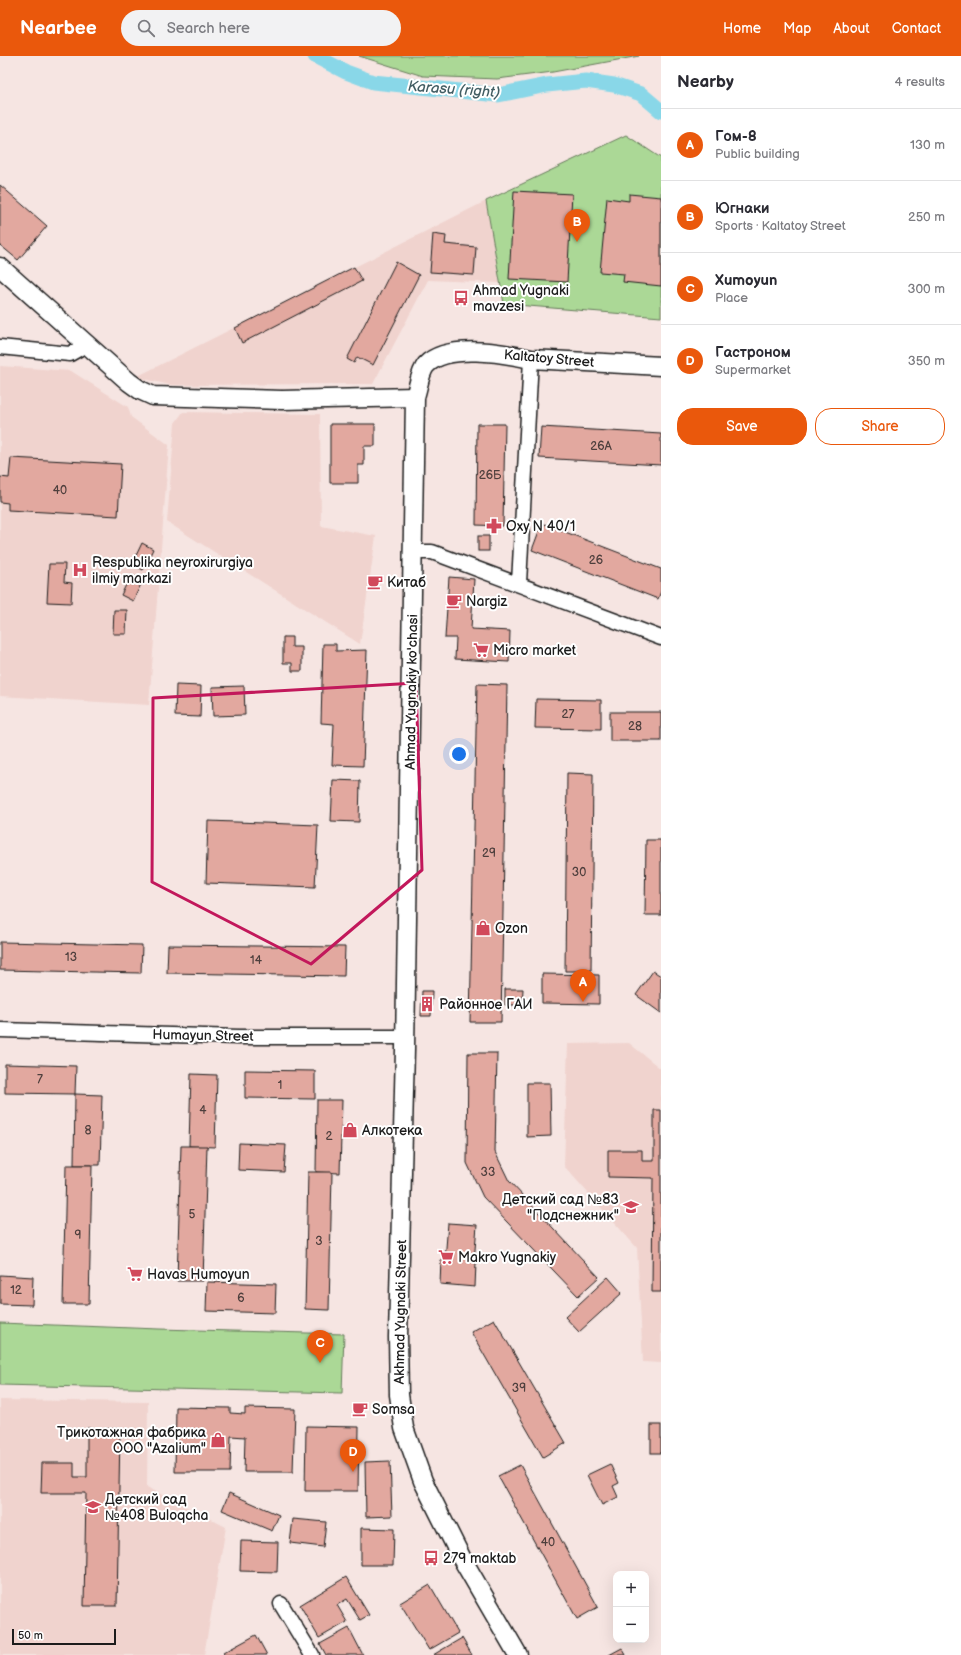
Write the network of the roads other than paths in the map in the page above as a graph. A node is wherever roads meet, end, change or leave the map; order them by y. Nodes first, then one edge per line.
1 (0, 267) edge
2 (86, 345) junction
3 (0, 347) edge
4 (438, 356) joint
5 (531, 359) junction
6 (661, 366) edge
7 (415, 397) junction
8 (413, 552) junction
9 (519, 583) junction
10 (661, 638) edge
11 (0, 1030) edge
12 (405, 1037) junction
13 (282, 1604) dead end
14 (312, 1655) edge
15 (518, 1655) edge

1 - 2 street
2 - 3 street
2 - 7 street
4 - 5 street, Kaltatoy Street
4 - 7 street, Ahmad Yugnakiy ko'chasi
5 - 6 street, Kaltatoy Street
5 - 9 street
7 - 8 street, Ahmad Yugnakiy ko'chasi
8 - 9 street
8 - 12 street, Ahmad Yugnakiy ko'chasi
9 - 10 street
11 - 12 street, Humayun Street
12 - 15 street, Akhmad Yugnaki Street
13 - 14 street

